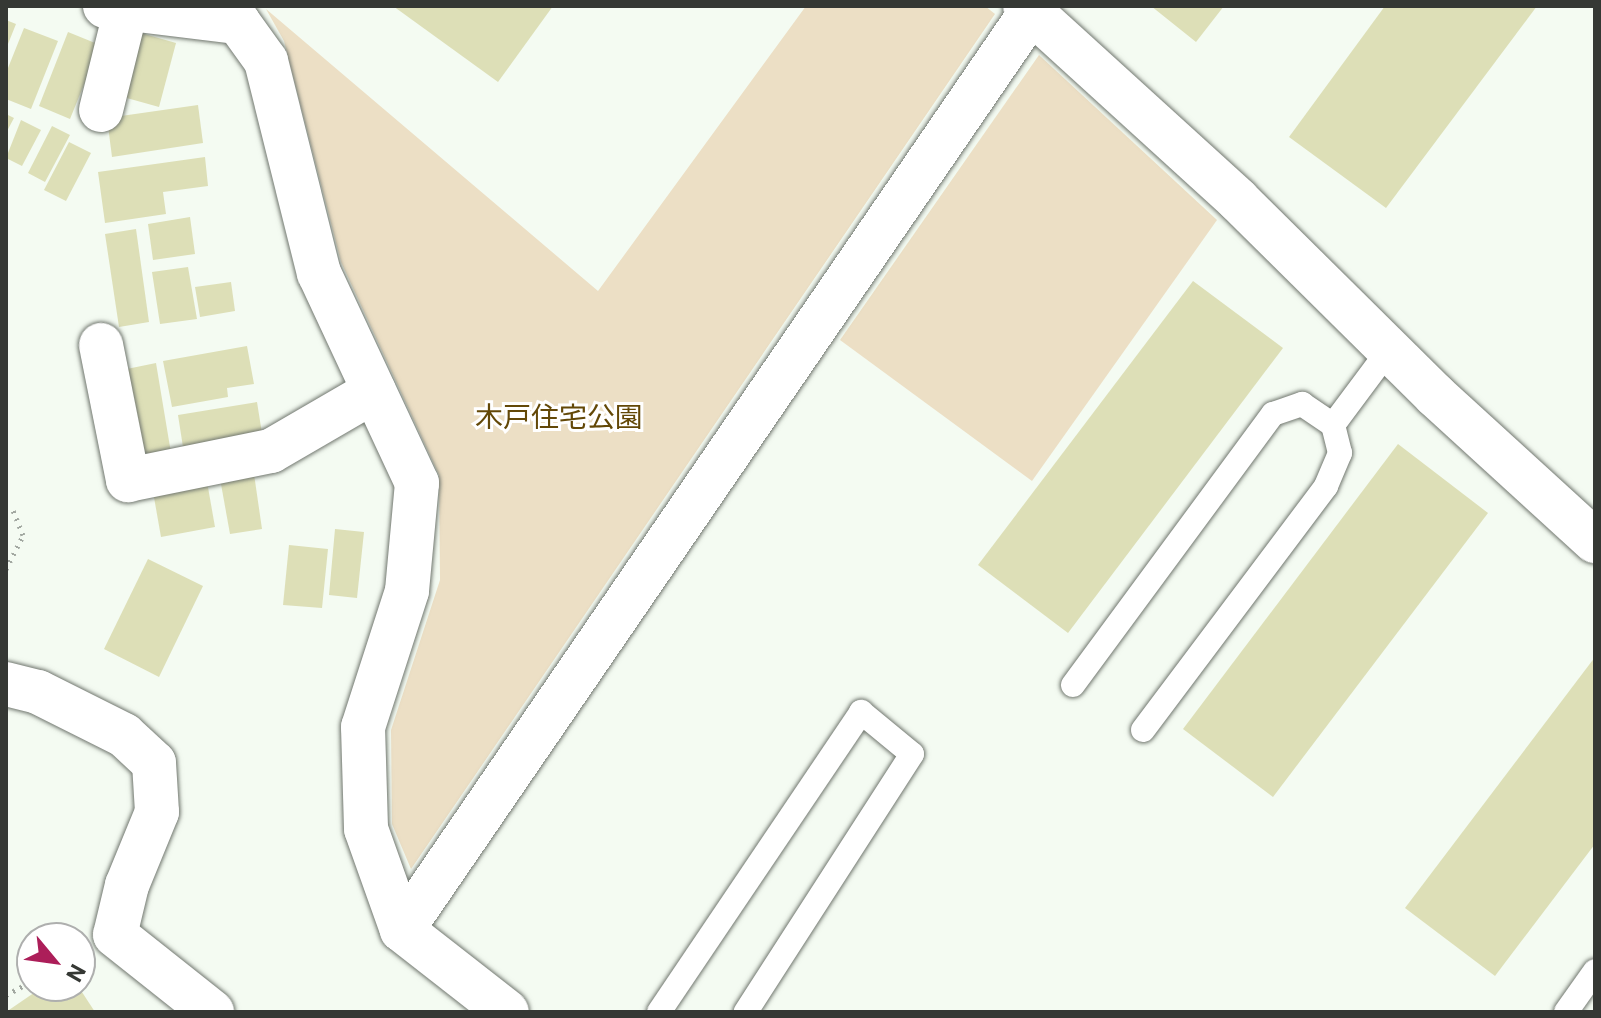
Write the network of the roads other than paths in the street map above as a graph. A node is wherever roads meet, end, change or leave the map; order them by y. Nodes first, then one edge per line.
1 (115, 7) edge
2 (1028, 9) edge
3 (229, 14) edge
4 (101, 110) dead end
5 (101, 345) dead end
6 (1389, 350) junction
7 (374, 391) junction
8 (1333, 425) junction
9 (1595, 541) edge
10 (6, 684) edge
11 (1073, 685) dead end
12 (1143, 730) dead end
13 (402, 930) junction
14 (1595, 971) edge
15 (212, 1012) edge
16 (507, 1012) edge
17 (659, 1012) edge
18 (746, 1012) edge
19 (1566, 1012) edge

1 - 3 street
1 - 4 street
2 - 6 street
2 - 13 street
3 - 7 street
5 - 7 street
6 - 8 lane
6 - 9 street
7 - 13 street
8 - 11 lane
8 - 12 lane
10 - 15 street
13 - 16 street
14 - 19 lane
17 - 18 lane

